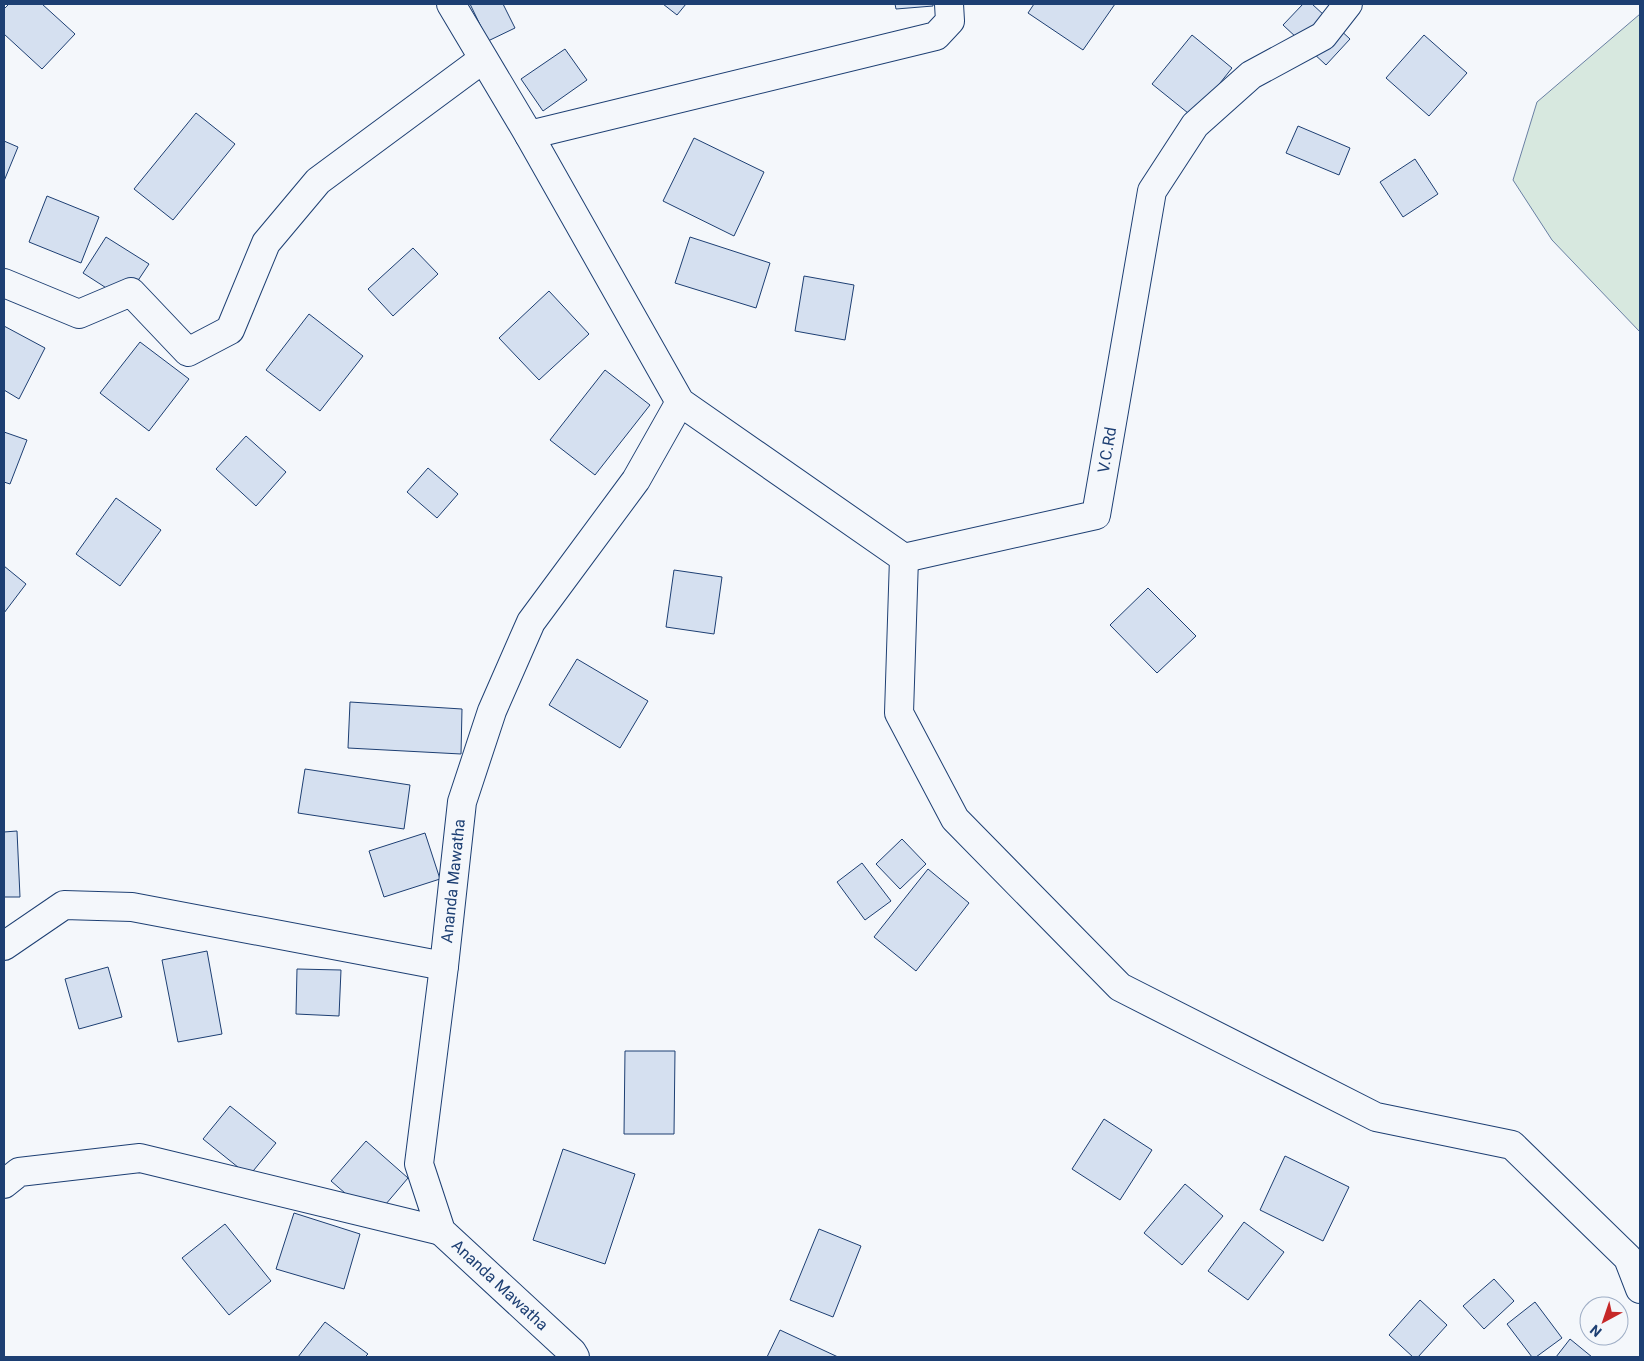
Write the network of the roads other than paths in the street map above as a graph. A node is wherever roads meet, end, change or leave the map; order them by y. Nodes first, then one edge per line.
1 (451, 4) edge
2 (949, 4) edge
3 (1348, 4) edge
4 (483, 59) junction
5 (529, 135) junction
6 (4, 282) edge
7 (680, 402) junction
8 (904, 558) junction
9 (4, 946) edge
10 (444, 966) junction
11 (4, 1184) edge
12 (441, 1231) junction
13 (1640, 1288) edge
14 (575, 1357) edge

1 - 4 street
2 - 5 street
3 - 8 street, V.C.Rd
4 - 5 street
4 - 6 street
5 - 7 street
7 - 8 street
7 - 10 street, Ananda Mawatha
8 - 13 street
9 - 10 street
10 - 12 street, Ananda Mawatha
11 - 12 street
12 - 14 street, Ananda Mawatha

